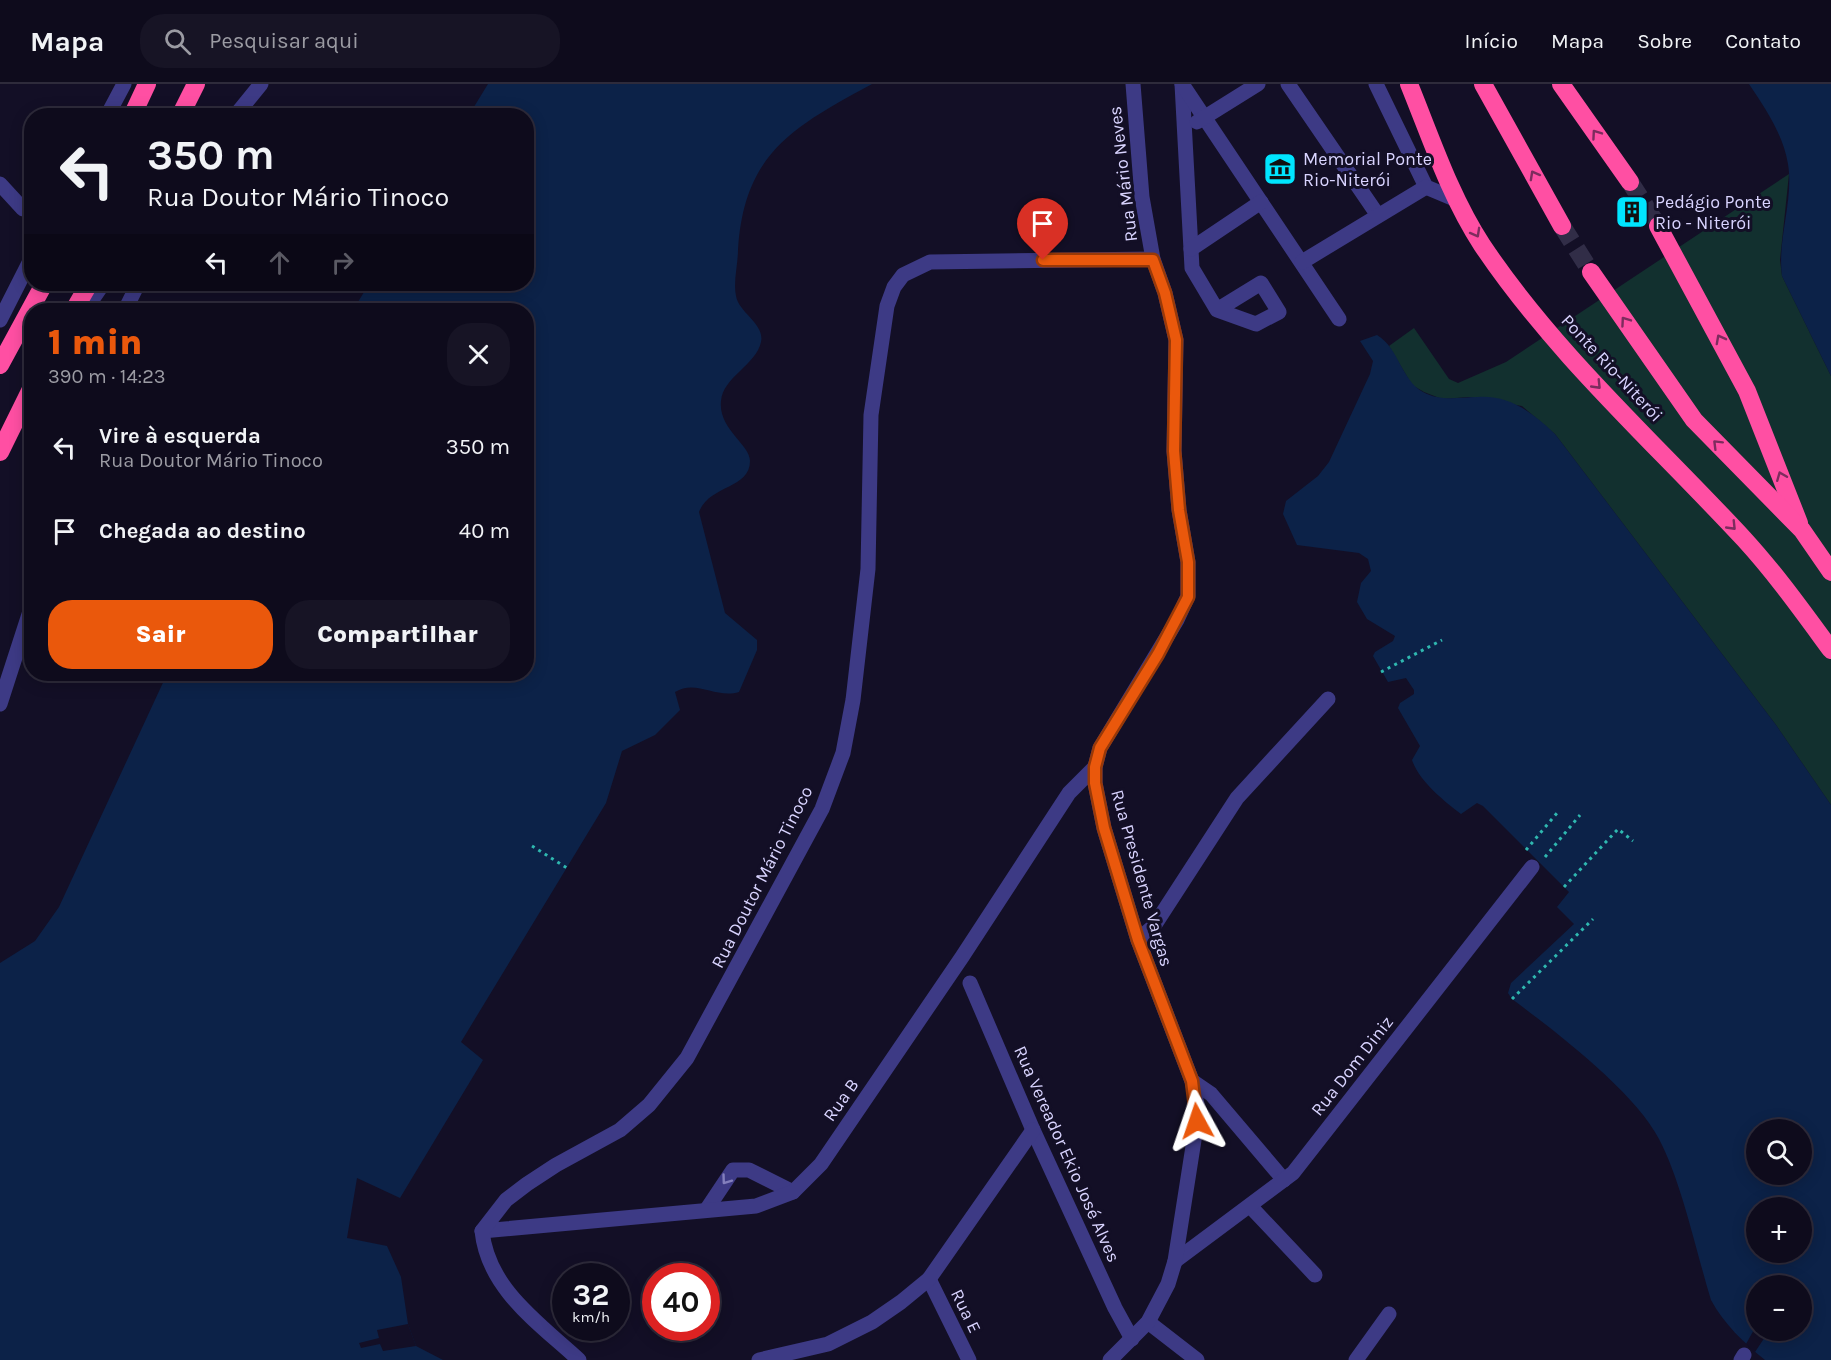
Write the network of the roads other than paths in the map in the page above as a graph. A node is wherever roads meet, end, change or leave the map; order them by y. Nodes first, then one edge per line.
1 (124, 84) edge
2 (147, 84) edge
3 (196, 84) edge
4 (261, 84) edge
5 (1133, 84) edge
6 (1182, 84) edge
7 (1258, 84) edge
8 (1288, 84) edge
9 (1376, 84) edge
10 (1408, 84) edge
11 (1483, 84) edge
12 (1562, 84) edge
13 (111, 108) edge
14 (136, 108) edge
15 (184, 108) edge
16 (242, 108) edge
17 (1204, 117) junction
18 (1185, 131) junction
19 (1630, 182) tunnel mouth
20 (0, 184) edge
21 (1426, 187) junction
22 (1457, 200) junction
23 (1261, 202) junction
24 (23, 209) dead end
25 (1377, 214) junction
26 (1562, 226) tunnel mouth
27 (1658, 226) tunnel mouth
28 (1191, 249) junction
29 (1153, 260) junction
30 (1302, 262) junction
31 (24, 272) edge
32 (1591, 272) tunnel mouth
33 (1217, 310) dead end
34 (1339, 319) dead end
35 (0, 320) edge
36 (24, 321) edge
37 (0, 365) edge
38 (24, 402) edge
39 (0, 452) edge
40 (1802, 530) junction
41 (1831, 572) edge
42 (24, 629) edge
43 (1831, 650) edge
44 (1328, 699) dead end
45 (0, 704) edge
46 (1095, 767) junction
47 (1536, 865) road end
48 (1138, 940) junction
49 (970, 983) dead end
50 (1192, 1081) junction
51 (1033, 1130) junction
52 (1284, 1180) junction
53 (793, 1191) junction
54 (1250, 1206) junction
55 (707, 1209) junction
56 (482, 1231) junction
57 (1175, 1261) junction
58 (1315, 1275) dead end
59 (928, 1279) junction
60 (1389, 1314) dead end
61 (1148, 1322) junction
62 (1132, 1339) junction
63 (579, 1360) edge
64 (759, 1360) edge
65 (969, 1360) edge
66 (1110, 1360) edge
67 (1197, 1360) edge
68 (1356, 1360) edge

1 - 13 street
2 - 14 highway
3 - 15 highway
4 - 16 street
5 - 29 street, Rua Mário Neves
6 - 17 street
6 - 18 street
7 - 17 street
8 - 25 street
9 - 21 street
10 - 22 highway, Ponte Rio-Niterói
26 -> 11 highway
19 -> 12 highway
17 - 18 street
17 - 23 street
18 - 28 street
20 - 24 street
21 - 22 street
21 - 25 street
22 -> 43 highway, Ponte Rio-Niterói
23 - 28 street
23 - 30 street
25 - 30 street
40 -> 27 highway, Ponte Rio-Niterói
28 - 33 street
29 - 46 street, Rua Presidente Vargas
29 - 56 street, Rua Doutor Mário Tinoco
30 - 34 street
31 - 35 street
40 -> 32 highway, Ponte Rio-Niterói
36 - 37 highway
38 - 39 highway
40 - 41 highway, Ponte Rio-Niterói
42 - 45 street
44 - 48 street
46 - 48 street, Rua Presidente Vargas
46 - 53 street, Rua B
47 - 52 street, Rua Dom Diniz
48 - 50 street, Rua Presidente Vargas
49 - 51 street, Rua Vereador Ekio José Alves
50 - 52 street
50 - 57 street, Rua Presidente Vargas
51 - 59 street
51 - 62 street, Rua Vereador Ekio José Alves
52 - 54 street, Rua Dom Diniz
53 - 55 street, Rua B
53 -> 55 street
54 - 57 street, Rua Dom Diniz
54 - 58 street
55 - 56 street, Rua B
56 - 63 street
57 - 61 street, Rua Presidente Vargas
59 - 64 street
59 - 65 street, Rua E
60 - 68 street
61 - 62 street, Rua Presidente Vargas
61 - 67 street
62 - 66 street, Rua Presidente Vargas

